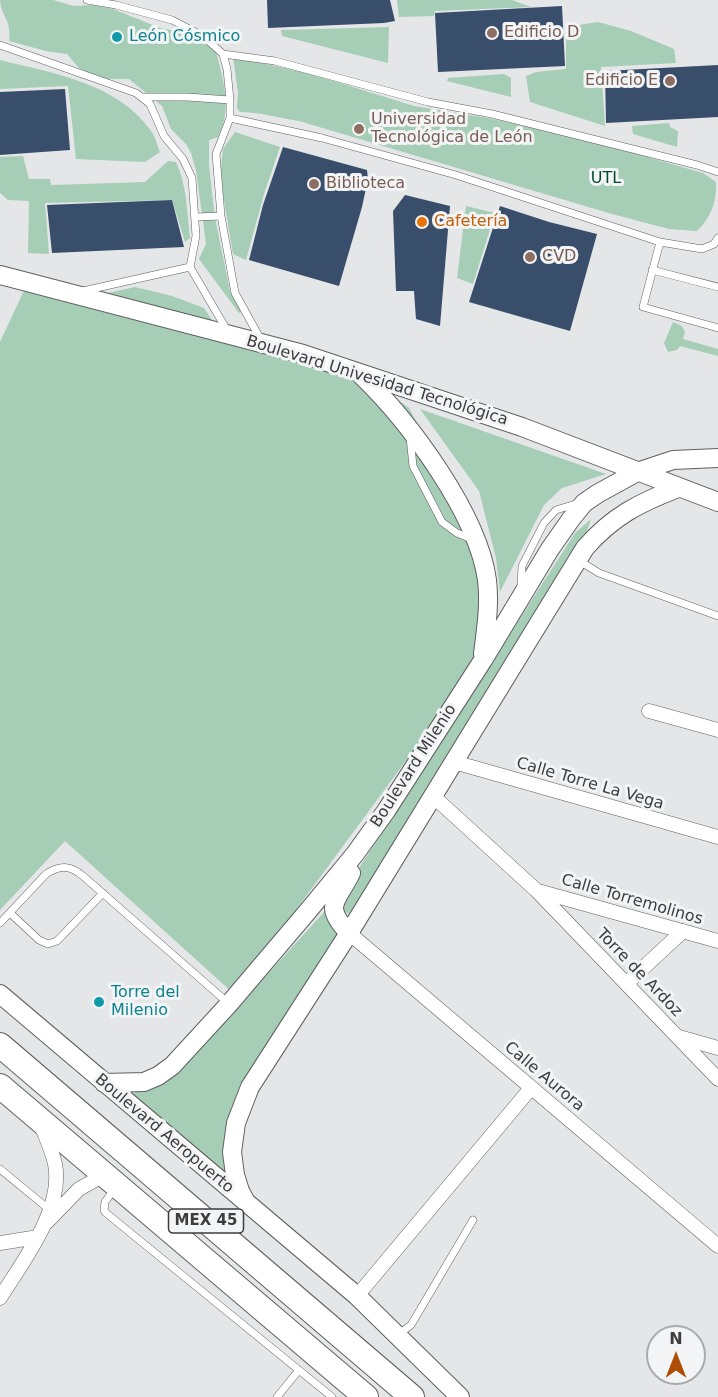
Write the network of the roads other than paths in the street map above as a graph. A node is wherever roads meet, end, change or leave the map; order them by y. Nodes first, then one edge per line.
1 (87, 0) edge
2 (0, 45) edge
3 (223, 54) junction
4 (143, 97) junction
5 (230, 100) junction
6 (230, 118) junction
7 (718, 172) edge
8 (221, 216) junction
9 (196, 217) junction
10 (718, 238) edge
11 (660, 242) junction
12 (190, 267) junction
13 (652, 270) junction
14 (0, 275) edge
15 (718, 287) edge
16 (69, 294) junction
17 (718, 328) edge
18 (231, 336) junction
19 (264, 345) junction
20 (358, 372) junction
21 (718, 458) edge
22 (638, 472) junction
23 (678, 488) junction
24 (718, 502) edge
25 (578, 560) junction
26 (718, 615) edge
27 (483, 660) junction
28 (649, 711) dead end
29 (718, 730) edge
30 (454, 762) junction
31 (433, 796) junction
32 (718, 837) edge
33 (355, 854) junction
34 (536, 890) junction
35 (103, 893) junction
36 (10, 913) junction
37 (0, 923) edge
38 (682, 931) junction
39 (350, 933) junction
40 (718, 941) edge
41 (627, 983) junction
42 (0, 994) edge
43 (229, 1004) junction
44 (677, 1036) junction
45 (0, 1045) edge
46 (718, 1048) edge
47 (718, 1079) edge
48 (104, 1083) junction
49 (0, 1086) edge
50 (531, 1088) junction
51 (39, 1119) junction
52 (0, 1169) edge
53 (110, 1181) junction
54 (247, 1204) junction
55 (50, 1215) junction
56 (473, 1220) dead end
57 (38, 1237) junction
58 (0, 1243) edge
59 (718, 1246) edge
60 (357, 1296) junction
61 (0, 1298) edge
62 (397, 1336) junction
63 (299, 1370) junction
64 (277, 1397) edge
65 (332, 1397) edge
66 (366, 1397) edge
67 (412, 1397) edge
68 (460, 1397) edge

1 - 3 lane
2 - 4 lane
3 - 5 lane
3 - 7 lane
4 - 5 lane
4 - 9 lane
5 - 6 lane
6 - 8 lane
6 - 11 lane
8 - 9 lane
8 - 19 lane
9 - 12 lane
10 - 11 lane
11 - 13 lane
12 - 16 lane
12 - 18 lane
13 - 15 lane
13 - 17 lane
14 - 16 street, Boulevard Univesidad Tecnológica
16 - 18 street, Boulevard Univesidad Tecnológica
18 - 19 street, Boulevard Univesidad Tecnológica
19 - 20 street, Boulevard Univesidad Tecnológica
20 - 22 street, Boulevard Univesidad Tecnológica
20 - 27 street
21 - 22 street, Boulevard Milenio
22 - 23 street, Boulevard Univesidad Tecnológica
22 - 27 street, Boulevard Milenio
23 - 24 street
23 - 25 street, Boulevard Milenio
25 - 26 lane
25 - 30 street, Boulevard Milenio
27 - 33 street, Boulevard Milenio
28 - 29 street
30 - 31 street, Boulevard Milenio
30 - 32 street, Calle Torre La Vega
31 - 34 street, Torre de Ardoz
31 - 39 street, Boulevard Milenio
33 - 39 street
33 - 43 street, Boulevard Milenio
34 - 38 street, Calle Torremolinos
34 - 41 street, Torre de Ardoz
35 - 36 lane
35 - 36 lane
35 - 43 lane
36 - 37 lane
38 - 40 street, Calle Torremolinos
38 - 41 street
39 - 50 street, Calle Aurora
39 - 54 street, Boulevard Milenio
41 - 44 street, Torre de Ardoz
42 - 48 street, Boulevard Aeropuerto
43 - 48 street, Boulevard Milenio
44 - 46 street
44 - 47 street, Torre de Ardoz
45 - 67 highway, MEX 45
48 - 54 street, Boulevard Aeropuerto
49 - 51 highway, MEX 45
50 - 59 street, Calle Aurora
50 - 60 street
51 - 53 highway, MEX 45
51 - 55 street
52 - 55 lane
53 - 55 street
53 - 63 lane
53 - 66 highway, MEX 45
54 - 60 street, Boulevard Aeropuerto
55 - 57 street
56 - 62 lane
57 - 58 street
57 - 61 street
60 - 62 street, Boulevard Aeropuerto
62 - 68 street, Boulevard Aeropuerto
63 - 64 lane
63 - 65 lane

